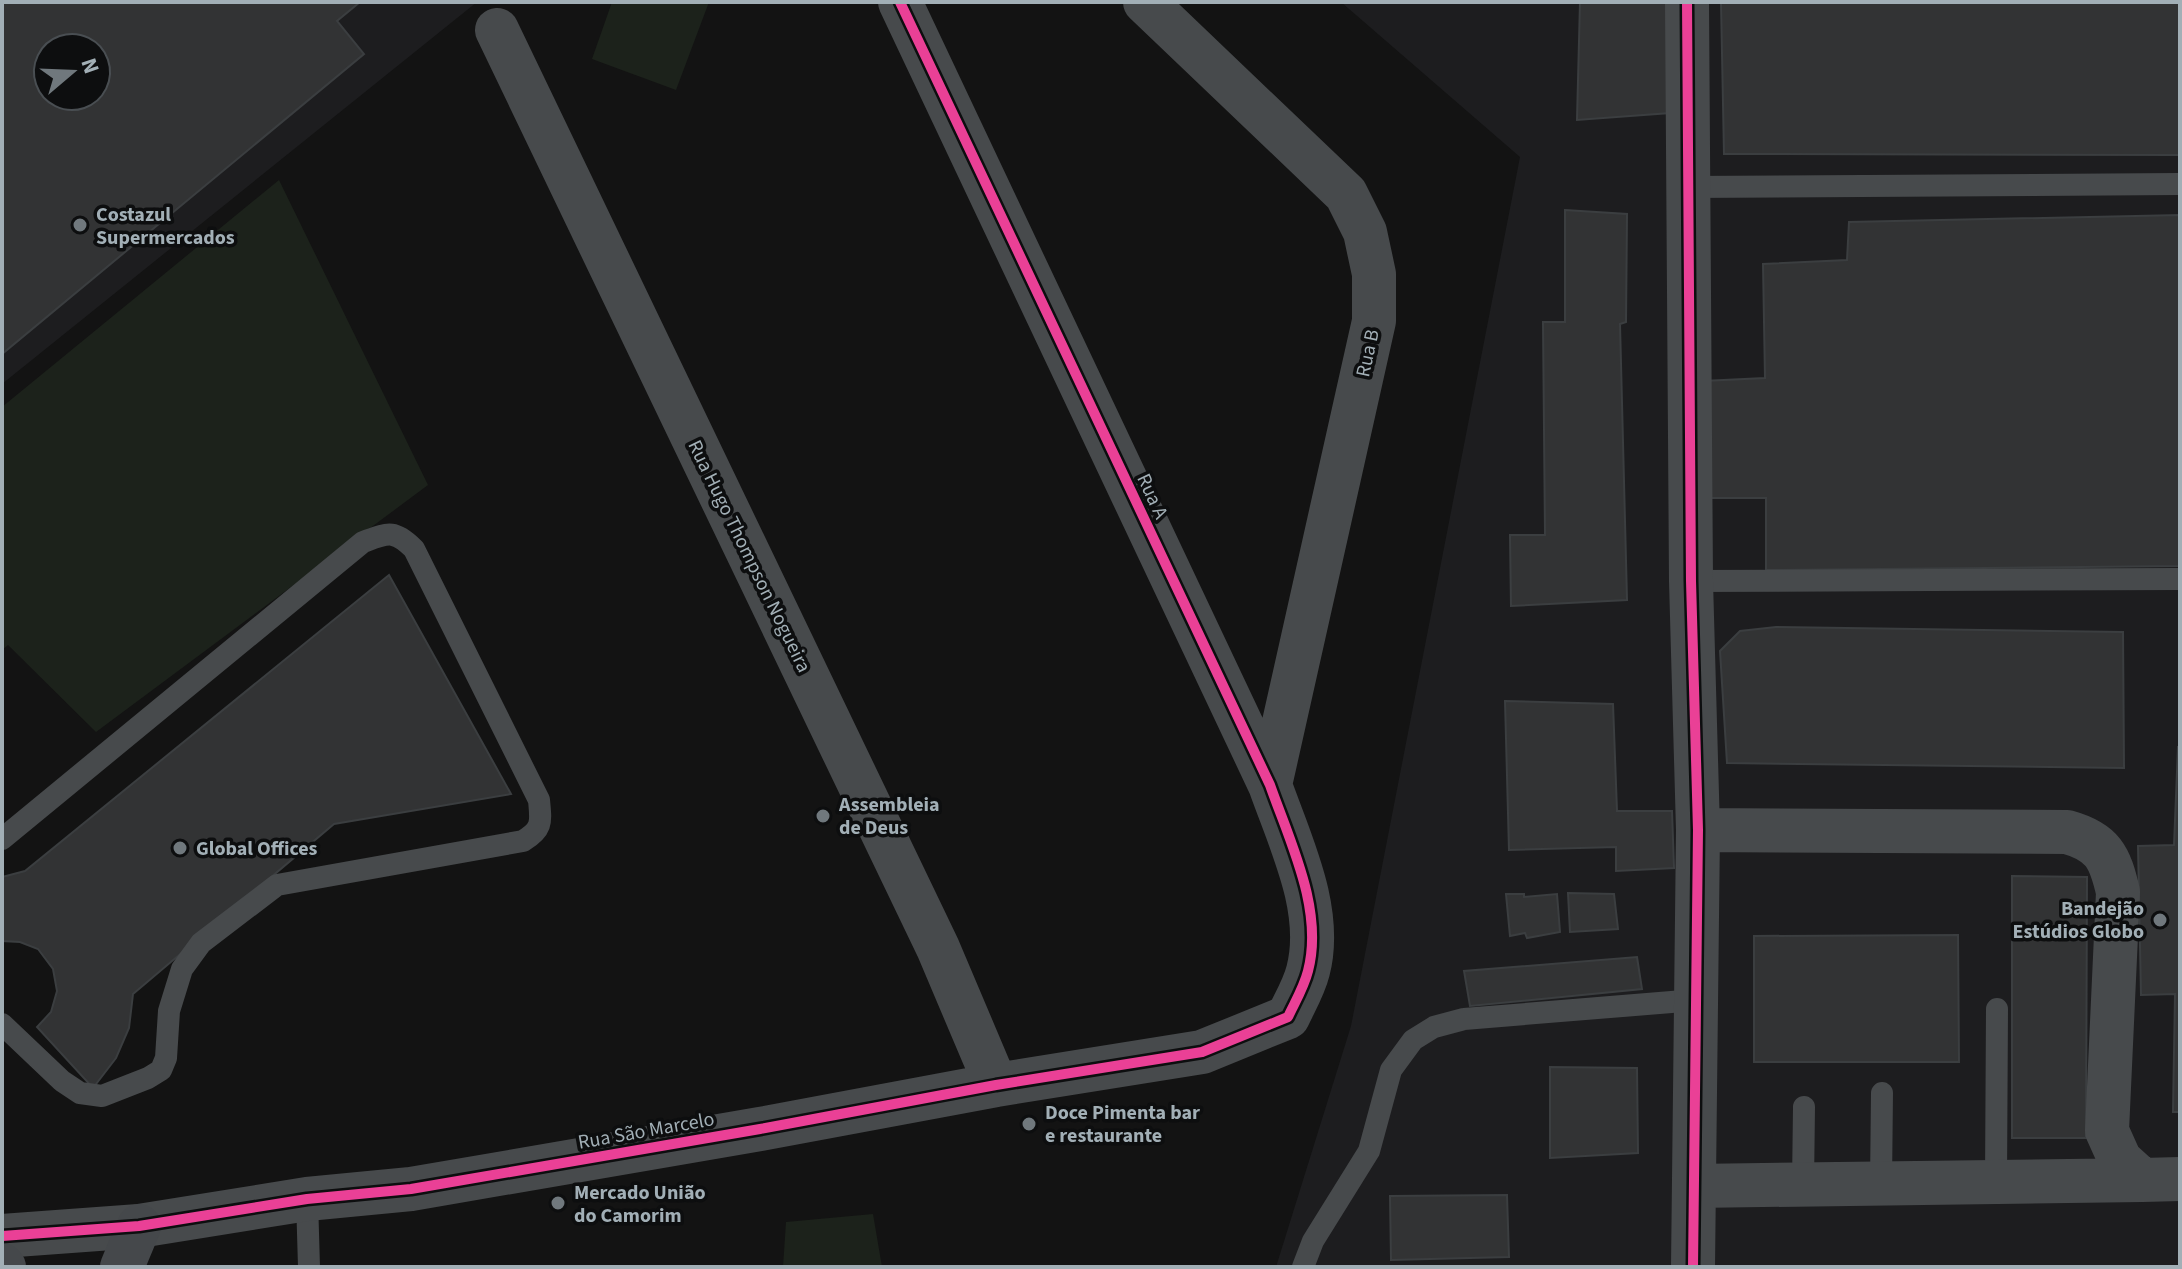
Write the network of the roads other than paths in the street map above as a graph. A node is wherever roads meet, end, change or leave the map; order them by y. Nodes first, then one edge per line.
1 (900, 2) edge
2 (1145, 2) edge
3 (1687, 2) edge
4 (497, 30) dead end
5 (2180, 184) edge
6 (1686, 187) junction
7 (2180, 579) edge
8 (1691, 581) junction
9 (1270, 785) junction
10 (1698, 830) junction
11 (2, 839) edge
12 (1696, 1000) junction
13 (1997, 1009) dead end
14 (1288, 1017) joint
15 (3, 1027) edge
16 (996, 1085) junction
17 (1882, 1093) dead end
18 (1804, 1107) dead end
19 (2107, 1131) junction
20 (2161, 1180) edge
21 (2040, 1181) junction
22 (1996, 1182) junction
23 (1881, 1184) junction
24 (1803, 1185) junction
25 (1694, 1186) junction
26 (307, 1199) junction
27 (139, 1226) junction
28 (2, 1236) edge
29 (122, 1267) edge
30 (309, 1267) edge
31 (1303, 1267) edge
32 (1693, 1267) edge

1 - 9 street, Rua A
2 - 9 street, Rua B
3 - 6 street
4 - 16 street, Rua Hugo Thompson Nogueira
5 - 6 lane
6 - 8 street
7 - 8 lane
8 - 10 street
9 - 14 street, Rua A
10 - 12 street
10 - 19 street
11 - 15 lane
12 - 25 street
12 - 31 lane
13 - 22 lane
14 - 16 street, Rua São Marcelo
16 - 26 street, Rua São Marcelo
17 - 23 lane
18 - 24 lane
19 - 20 street
19 - 21 street
20 - 21 street
21 - 22 street
22 - 23 street
23 - 24 street
24 - 25 street
25 - 32 street
26 - 27 street, Rua São Marcelo
26 - 30 lane
27 - 28 street, Rua São Marcelo
27 - 29 main road

